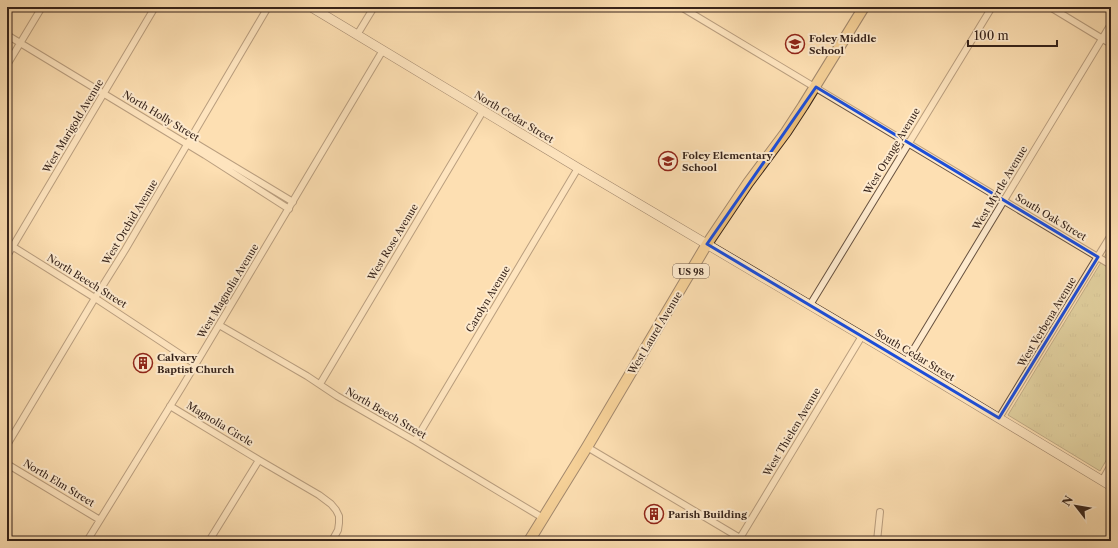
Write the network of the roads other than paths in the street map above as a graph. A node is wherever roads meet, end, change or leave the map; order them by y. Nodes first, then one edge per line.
1 (42, 7) edge
2 (155, 7) edge
3 (268, 7) edge
4 (311, 7) edge
5 (374, 7) edge
6 (682, 7) edge
7 (864, 7) edge
8 (992, 7) edge
9 (1050, 7) edge
10 (1111, 24) edge
11 (357, 34) junction
12 (7, 35) edge
13 (1102, 39) junction
14 (20, 44) junction
15 (1111, 44) edge
16 (383, 50) junction
17 (7, 65) edge
18 (816, 87) junction
19 (104, 94) junction
20 (483, 111) junction
21 (189, 143) junction
22 (909, 143) junction
23 (578, 168) junction
24 (1004, 200) junction
25 (293, 202) junction
26 (289, 209) junction
27 (1111, 235) edge
28 (707, 244) junction
29 (10, 245) edge
30 (7, 256) edge
31 (1098, 257) junction
32 (1111, 265) edge
33 (95, 298) junction
34 (810, 305) junction
35 (219, 325) junction
36 (862, 336) junction
37 (906, 362) junction
38 (195, 364) junction
39 (320, 384) junction
40 (170, 406) junction
41 (1000, 418) junction
42 (416, 441) junction
43 (7, 445) edge
44 (587, 447) junction
45 (258, 460) junction
46 (7, 464) edge
47 (1111, 465) edge
48 (1102, 481) junction
49 (1111, 486) edge
50 (880, 512) dead end
51 (543, 518) junction
52 (100, 520) junction
53 (743, 539) edge
54 (87, 541) edge
55 (209, 541) edge
56 (332, 541) edge
57 (529, 541) edge
58 (877, 541) edge

1 - 14 street
2 - 19 street, West Marigold Avenue
3 - 21 street, West Orchid Avenue
4 - 11 street, North Cedar Street
5 - 11 street
6 - 18 street, South Oak Street
7 - 18 main road, West Laurel Avenue / US 98
8 - 22 street, West Orange Avenue
9 - 13 street
10 - 13 street, West Myrtle Avenue
11 - 16 street, North Cedar Street
12 - 14 street, North Holly Street
13 - 15 street
13 - 24 street, West Myrtle Avenue
14 - 17 street
14 - 19 street, North Holly Street
16 - 20 street, North Cedar Street
16 - 25 street, West Magnolia Avenue
18 - 22 street, South Oak Street
18 - 28 main road, West Laurel Avenue / US 98
19 - 21 street, North Holly Street
19 - 29 street, West Marigold Avenue
20 - 23 street, North Cedar Street
20 - 39 street, West Rose Avenue
21 - 25 street
21 - 26 street, North Holly Street
21 - 33 street, West Orchid Avenue
22 - 24 street, South Oak Street
22 - 34 street, West Orange Avenue
23 - 28 street, North Cedar Street
23 - 42 street, Carolyn Avenue
24 - 31 street, South Oak Street
24 - 37 street, West Myrtle Avenue
25 - 26 street, West Magnolia Avenue
26 - 35 street, West Magnolia Avenue
27 - 31 street, West Verbena Avenue
28 - 34 street, South Cedar Street
28 - 44 main road, West Laurel Avenue / US 98
29 - 30 street, West Marigold Avenue
29 - 33 street, North Beech Street
31 - 32 street, South Oak Street
31 - 41 street, West Verbena Avenue
33 - 38 street, North Beech Street
33 - 43 street, West Orchid Avenue
34 - 36 street, South Cedar Street
35 - 38 street, West Magnolia Avenue
35 - 39 street, North Beech Street
36 - 37 street, South Cedar Street
36 - 53 street, West Thielen Avenue
37 - 41 street, South Cedar Street
38 - 40 street, West Magnolia Avenue
39 - 42 street, North Beech Street
40 - 45 street, Magnolia Circle
40 - 52 street, West Magnolia Avenue
41 - 48 street, South Cedar Street
42 - 51 street, North Beech Street
44 - 51 main road, West Laurel Avenue / US 98
44 - 53 street
45 - 55 street, Magnolia Circle
45 - 56 street, Magnolia Circle
46 - 52 street, North Elm Street
47 - 48 street
48 - 49 street, South Cedar Street
50 - 58 street
51 - 57 main road, West Laurel Avenue / US 98
52 - 54 street, West Magnolia Avenue

